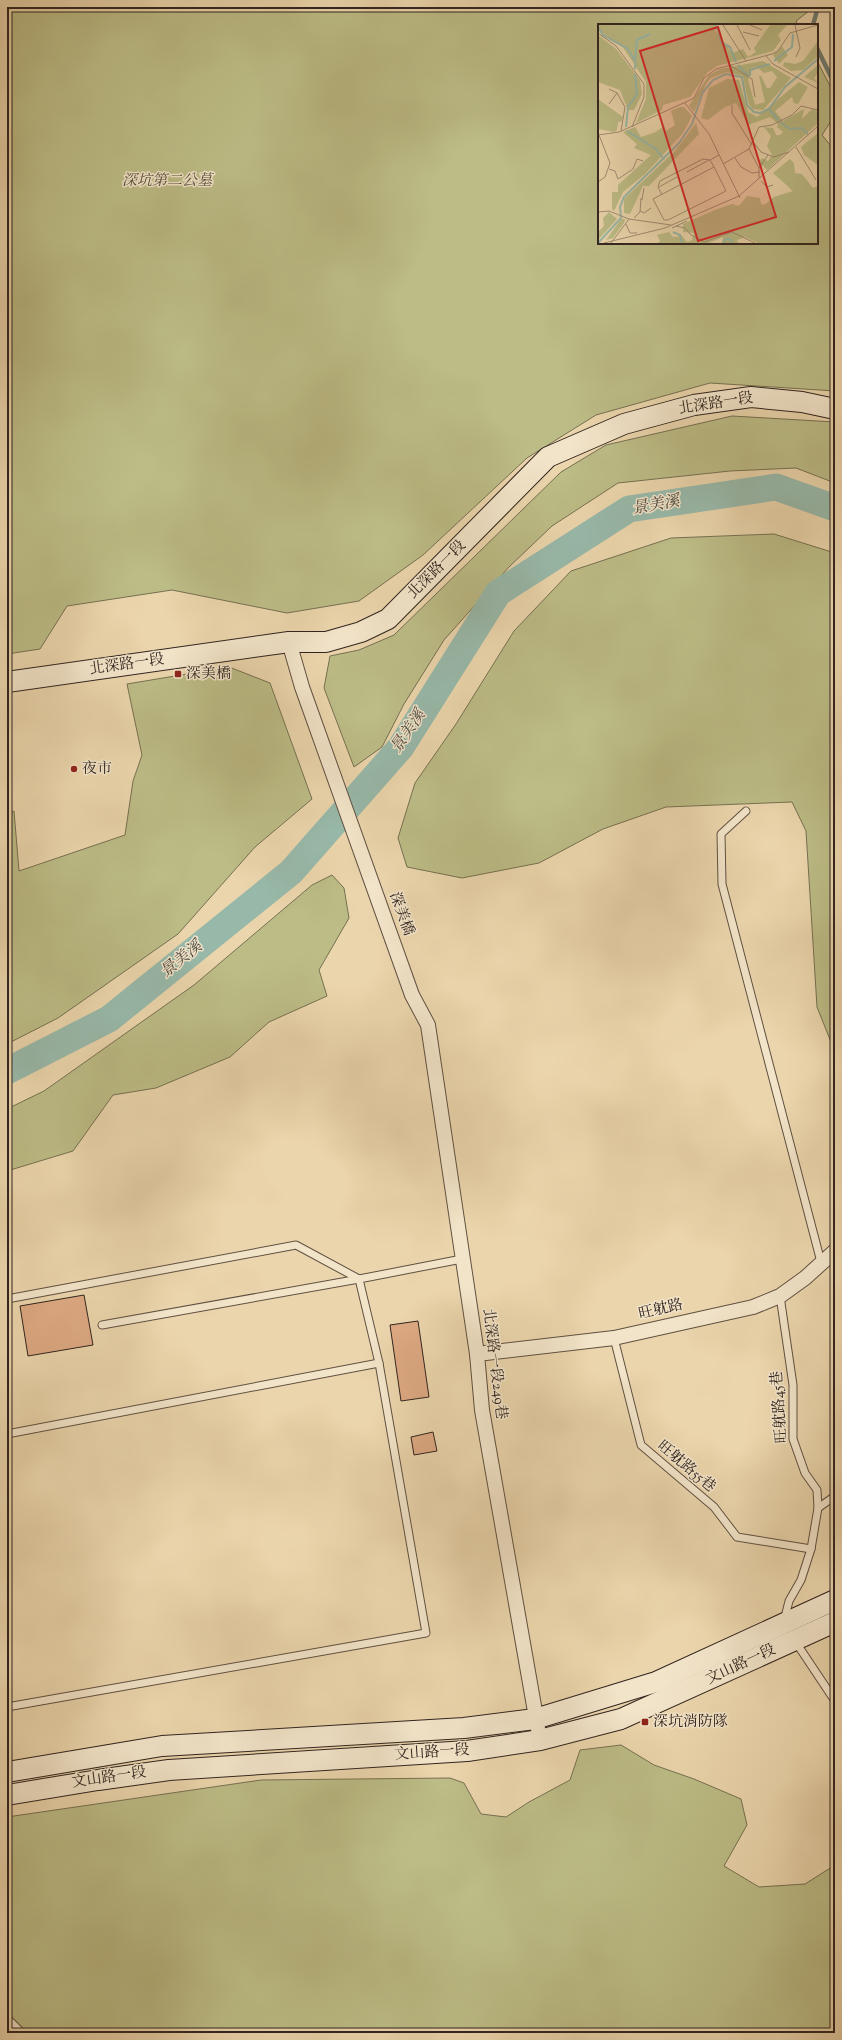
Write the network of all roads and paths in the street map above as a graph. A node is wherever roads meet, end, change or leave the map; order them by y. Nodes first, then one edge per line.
1 (835, 409) edge
2 (289, 642) junction
3 (7, 682) edge
4 (746, 811) dead end
5 (412, 995) joint
6 (835, 1251) edge
7 (462, 1259) junction
8 (822, 1262) junction
9 (360, 1279) junction
10 (780, 1296) junction
11 (7, 1299) edge
12 (102, 1326) dead end
13 (614, 1338) junction
14 (477, 1354) junction
15 (379, 1363) junction
16 (7, 1434) edge
17 (835, 1496) edge
18 (818, 1508) junction
19 (811, 1549) junction
20 (835, 1600) edge
21 (835, 1622) edge
22 (789, 1632) junction
23 (835, 1701) edge
24 (7, 1707) edge
25 (535, 1719) junction
26 (540, 1740) junction
27 (7, 1772) edge
28 (7, 1795) edge
29 (7, 2023) edge
30 (17, 2033) edge

1 - 2 main road, 北深路一段
2 - 3 main road, 北深路一段
2 - 5 street, 深美橋
4 - 8 lane
5 - 7 street, 北深路一段249巷
6 - 8 street, 旺躭路
7 - 9 lane
7 - 14 street, 北深路一段249巷
8 - 10 street, 旺躭路
9 - 11 lane
9 - 12 lane
9 - 15 lane
10 - 13 street, 旺躭路
10 - 18 lane, 旺躭路45巷
13 - 14 street, 旺躭路
13 - 19 lane, 旺躭路55巷
14 - 25 street, 北深路一段249巷
15 - 16 lane
15 - 24 lane
17 - 18 lane
18 - 19 lane, 旺躭路45巷
19 - 22 lane, 旺躭路45巷
20 - 22 main road, 文山路一段
21 - 22 main road, 文山路一段
22 - 23 lane
22 - 25 main road, 文山路一段
22 - 26 main road, 文山路一段
25 - 26 street, 北深路一段249巷
25 - 27 main road, 文山路一段
26 - 28 main road, 文山路一段
29 - 30 street

